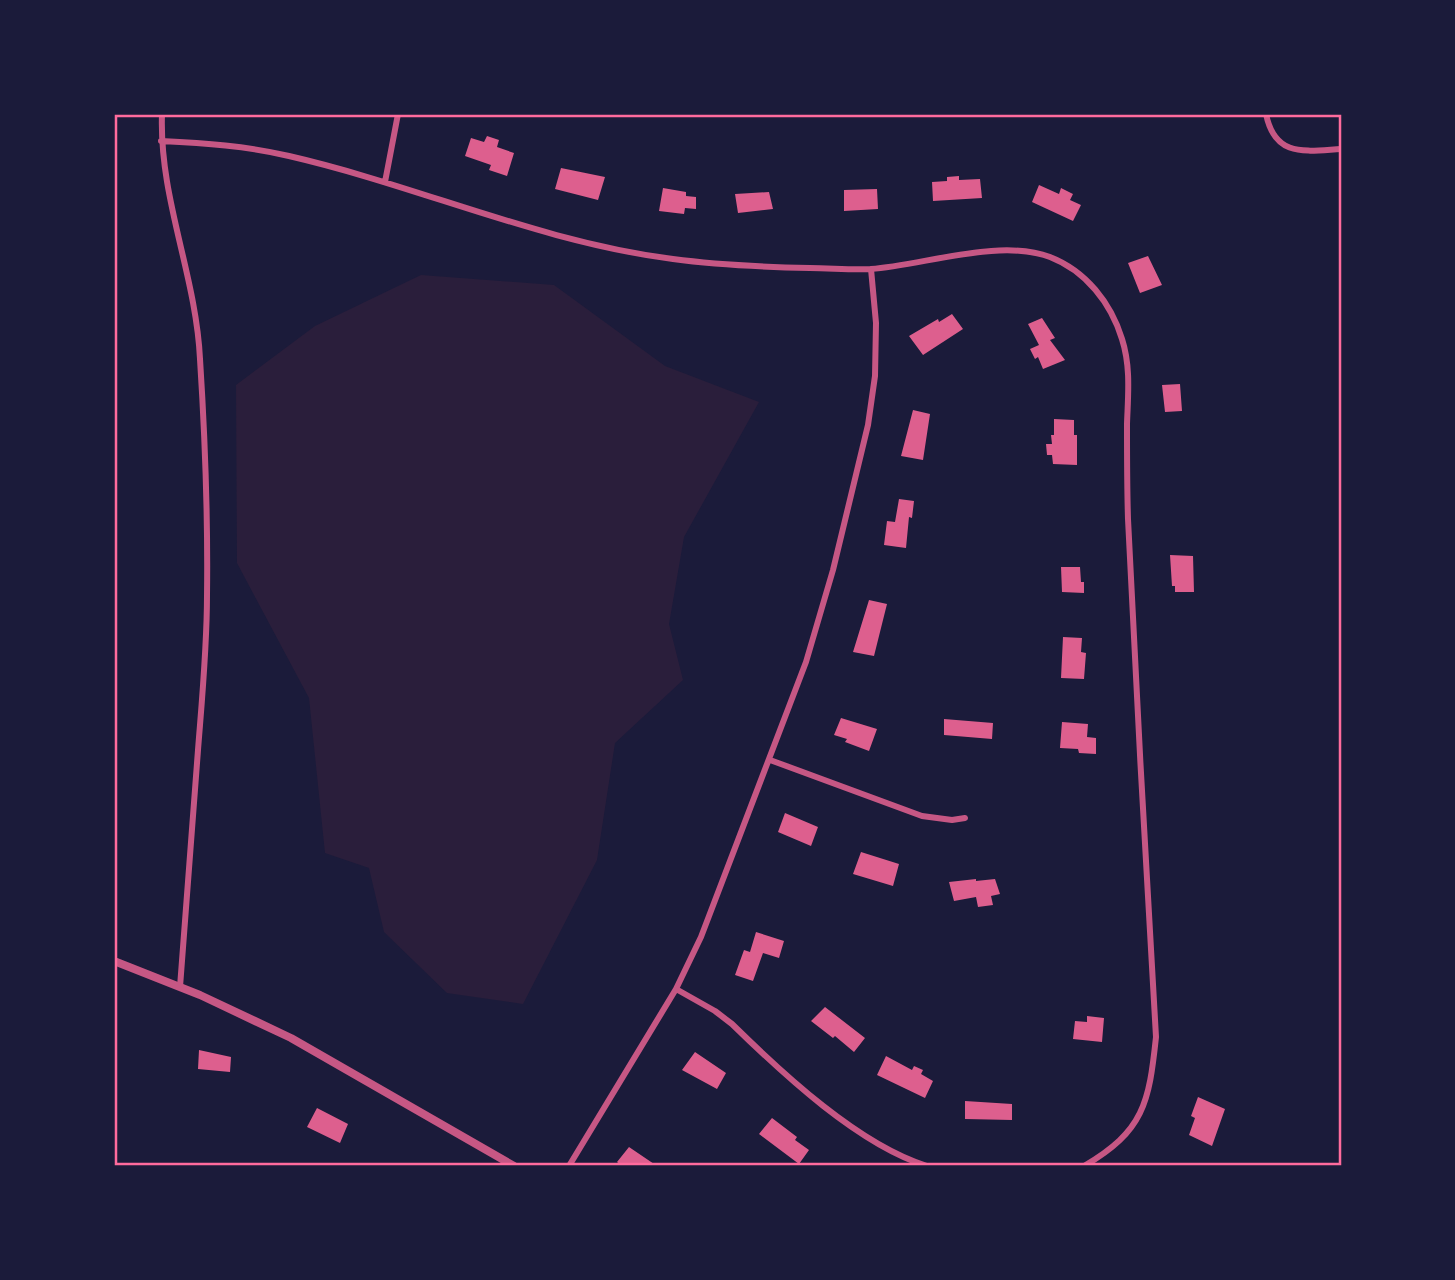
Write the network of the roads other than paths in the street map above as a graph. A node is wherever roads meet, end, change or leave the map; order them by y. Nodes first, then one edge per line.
1 (162, 114) edge
2 (398, 114) edge
3 (1266, 114) edge
4 (161, 141) junction
5 (1341, 149) edge
6 (385, 182) junction
7 (871, 269) junction
8 (770, 760) junction
9 (965, 818) dead end
10 (114, 961) edge
11 (180, 987) junction
12 (676, 989) junction
13 (514, 1166) edge
14 (569, 1166) edge
15 (927, 1166) edge
16 (1084, 1166) edge

1 - 4 street
2 - 6 street
3 - 5 street
4 - 6 street
4 - 11 street
6 - 7 street
7 - 8 street
7 - 16 street
8 - 9 street
8 - 12 street
10 - 11 street
11 - 13 street
12 - 14 street
12 - 15 street

